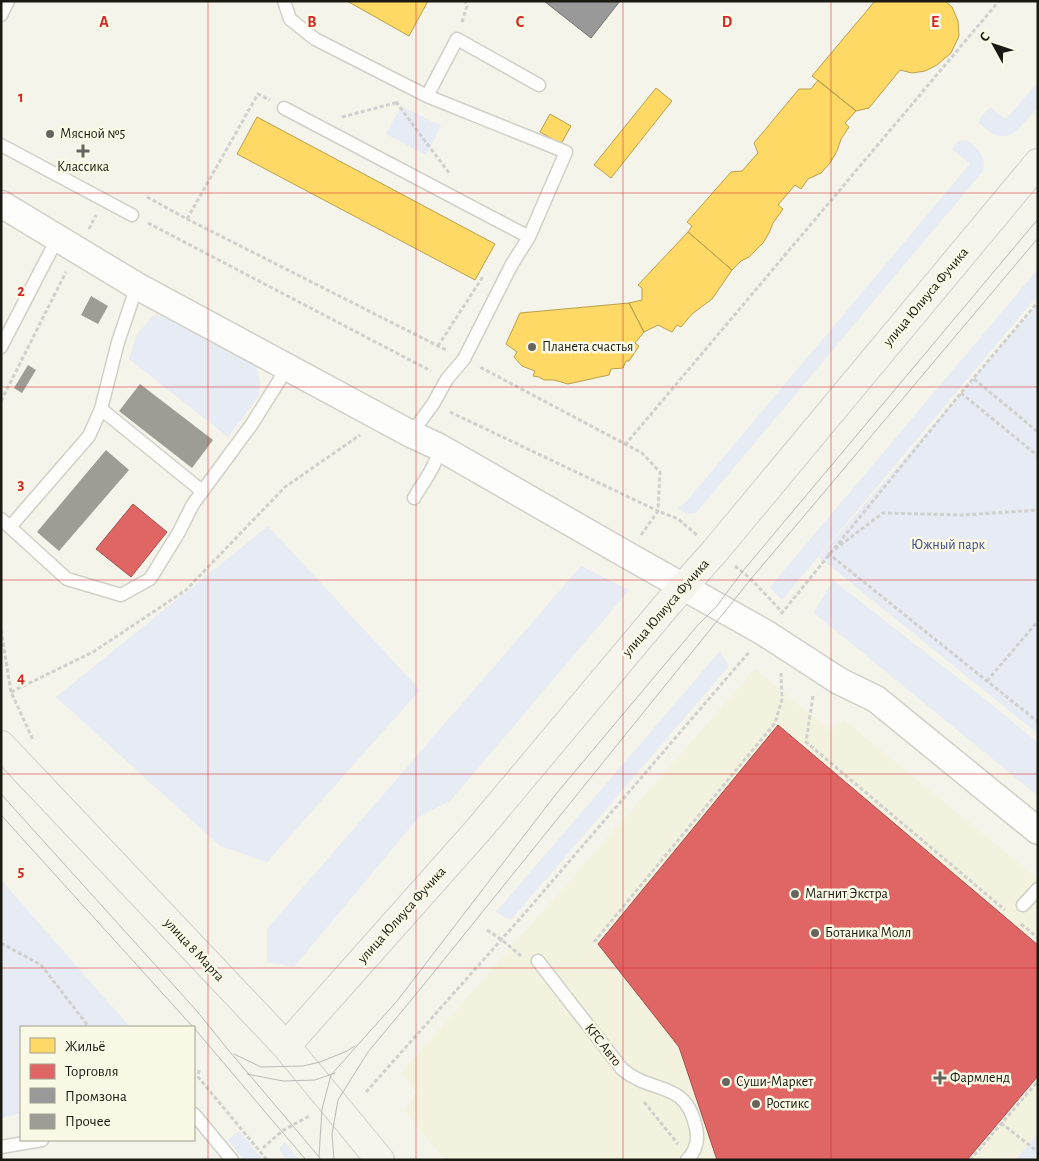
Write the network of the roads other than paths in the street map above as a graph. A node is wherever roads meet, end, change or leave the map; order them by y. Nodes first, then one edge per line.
1 (8, 1) edge
2 (284, 1) edge
3 (1, 15) edge
4 (539, 85) dead end
5 (428, 96) junction
6 (284, 108) road end
7 (1, 145) edge
8 (1038, 163) edge
9 (1, 204) edge
10 (132, 215) road end
11 (529, 237) junction
12 (67, 245) junction
13 (137, 286) junction
14 (1, 347) edge
15 (292, 369) junction
16 (101, 409) junction
17 (411, 434) junction
18 (439, 447) junction
19 (202, 491) junction
20 (414, 498) dead end
21 (6, 523) edge
22 (684, 586) junction
23 (1, 745) edge
24 (1038, 831) edge
25 (1038, 889) edge
26 (1023, 905) dead end
27 (538, 961) dead end
28 (286, 1046) junction
29 (195, 1115) edge
30 (35, 1141) edge
31 (1, 1146) edge
32 (232, 1160) edge
33 (380, 1160) edge
34 (686, 1160) edge

1 - 3 lane
2 - 5 lane
4 - 5 lane
5 - 11 lane
6 - 11 lane
7 - 10 lane
8 - 22 street, улица Юлиуса Фучика
9 - 12 street
11 - 17 lane
12 - 13 street
12 - 14 lane
13 - 15 street
13 - 16 lane
15 - 17 street
15 - 19 lane
16 - 19 lane
16 - 21 lane
17 - 18 street
18 - 20 lane
18 - 22 street
19 - 21 lane
22 - 24 street
22 - 28 street, улица Юлиуса Фучика
23 - 28 street, улица 8 Марта
25 - 26 lane
27 - 34 lane, KFC Авто
28 - 33 street, улица 8 Марта
29 - 32 lane
30 - 31 lane

